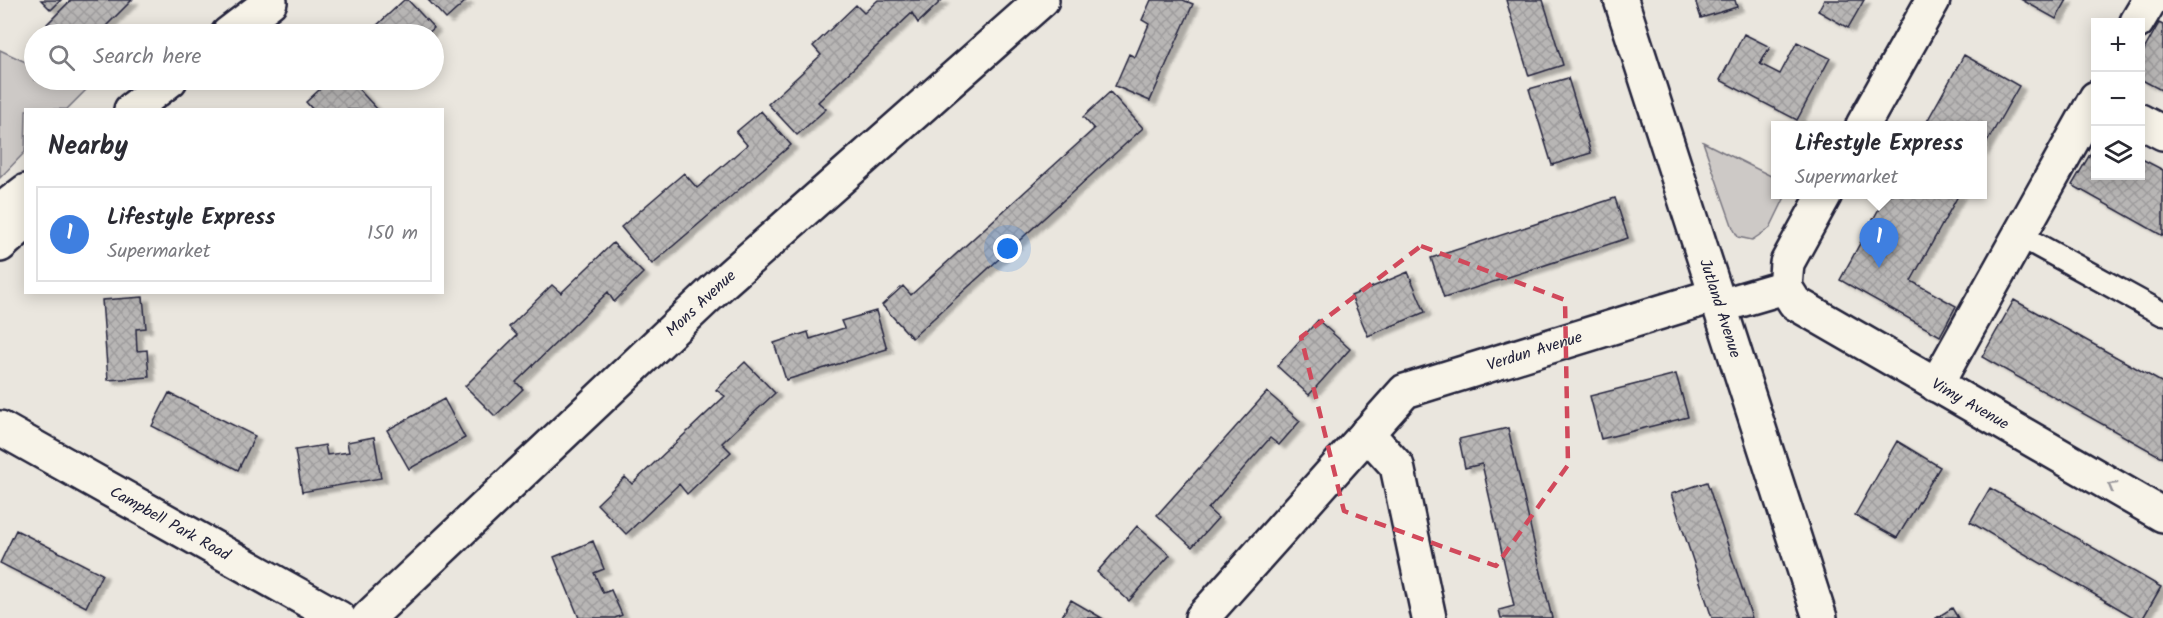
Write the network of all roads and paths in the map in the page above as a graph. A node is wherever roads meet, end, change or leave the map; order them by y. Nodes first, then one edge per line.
1 (1042, 0) edge
2 (1621, 0) edge
3 (1933, 0) edge
4 (2150, 0) edge
5 (271, 1) edge
6 (2139, 18) edge
7 (241, 24) edge
8 (245, 24) edge
9 (157, 90) edge
10 (173, 90) edge
11 (2091, 107) edge
12 (134, 108) edge
13 (153, 108) edge
14 (1866, 121) edge
15 (2145, 124) edge
16 (2163, 133) edge
17 (24, 193) edge
18 (1823, 199) edge
19 (0, 211) edge
20 (24, 224) edge
21 (2019, 235) junction
22 (0, 245) edge
23 (1785, 287) junction
24 (1718, 301) junction
25 (2163, 314) edge
26 (1936, 385) junction
27 (0, 428) edge
28 (1367, 433) junction
29 (2163, 514) edge
30 (1218, 614) edge
31 (339, 618) edge
32 (368, 618) edge
33 (1429, 618) edge
34 (1820, 618) edge

1 - 32 street, Mons Avenue
2 - 24 street, Jutland Avenue
3 - 14 street
4 - 6 street
5 - 7 street
5 - 8 street
9 - 12 street
10 - 13 street
11 - 21 street
15 - 16 street
17 - 19 street
18 - 23 street
20 - 22 street
21 - 25 lane
21 - 26 street
23 - 24 street, Verdun Avenue
23 - 26 street, Vimy Avenue
24 - 28 street, Verdun Avenue
24 - 34 street, Jutland Avenue
29 -> 26 street, Vimy Avenue
27 - 31 street, Campbell Park Road
28 - 30 street, Verdun Avenue
28 - 33 street

